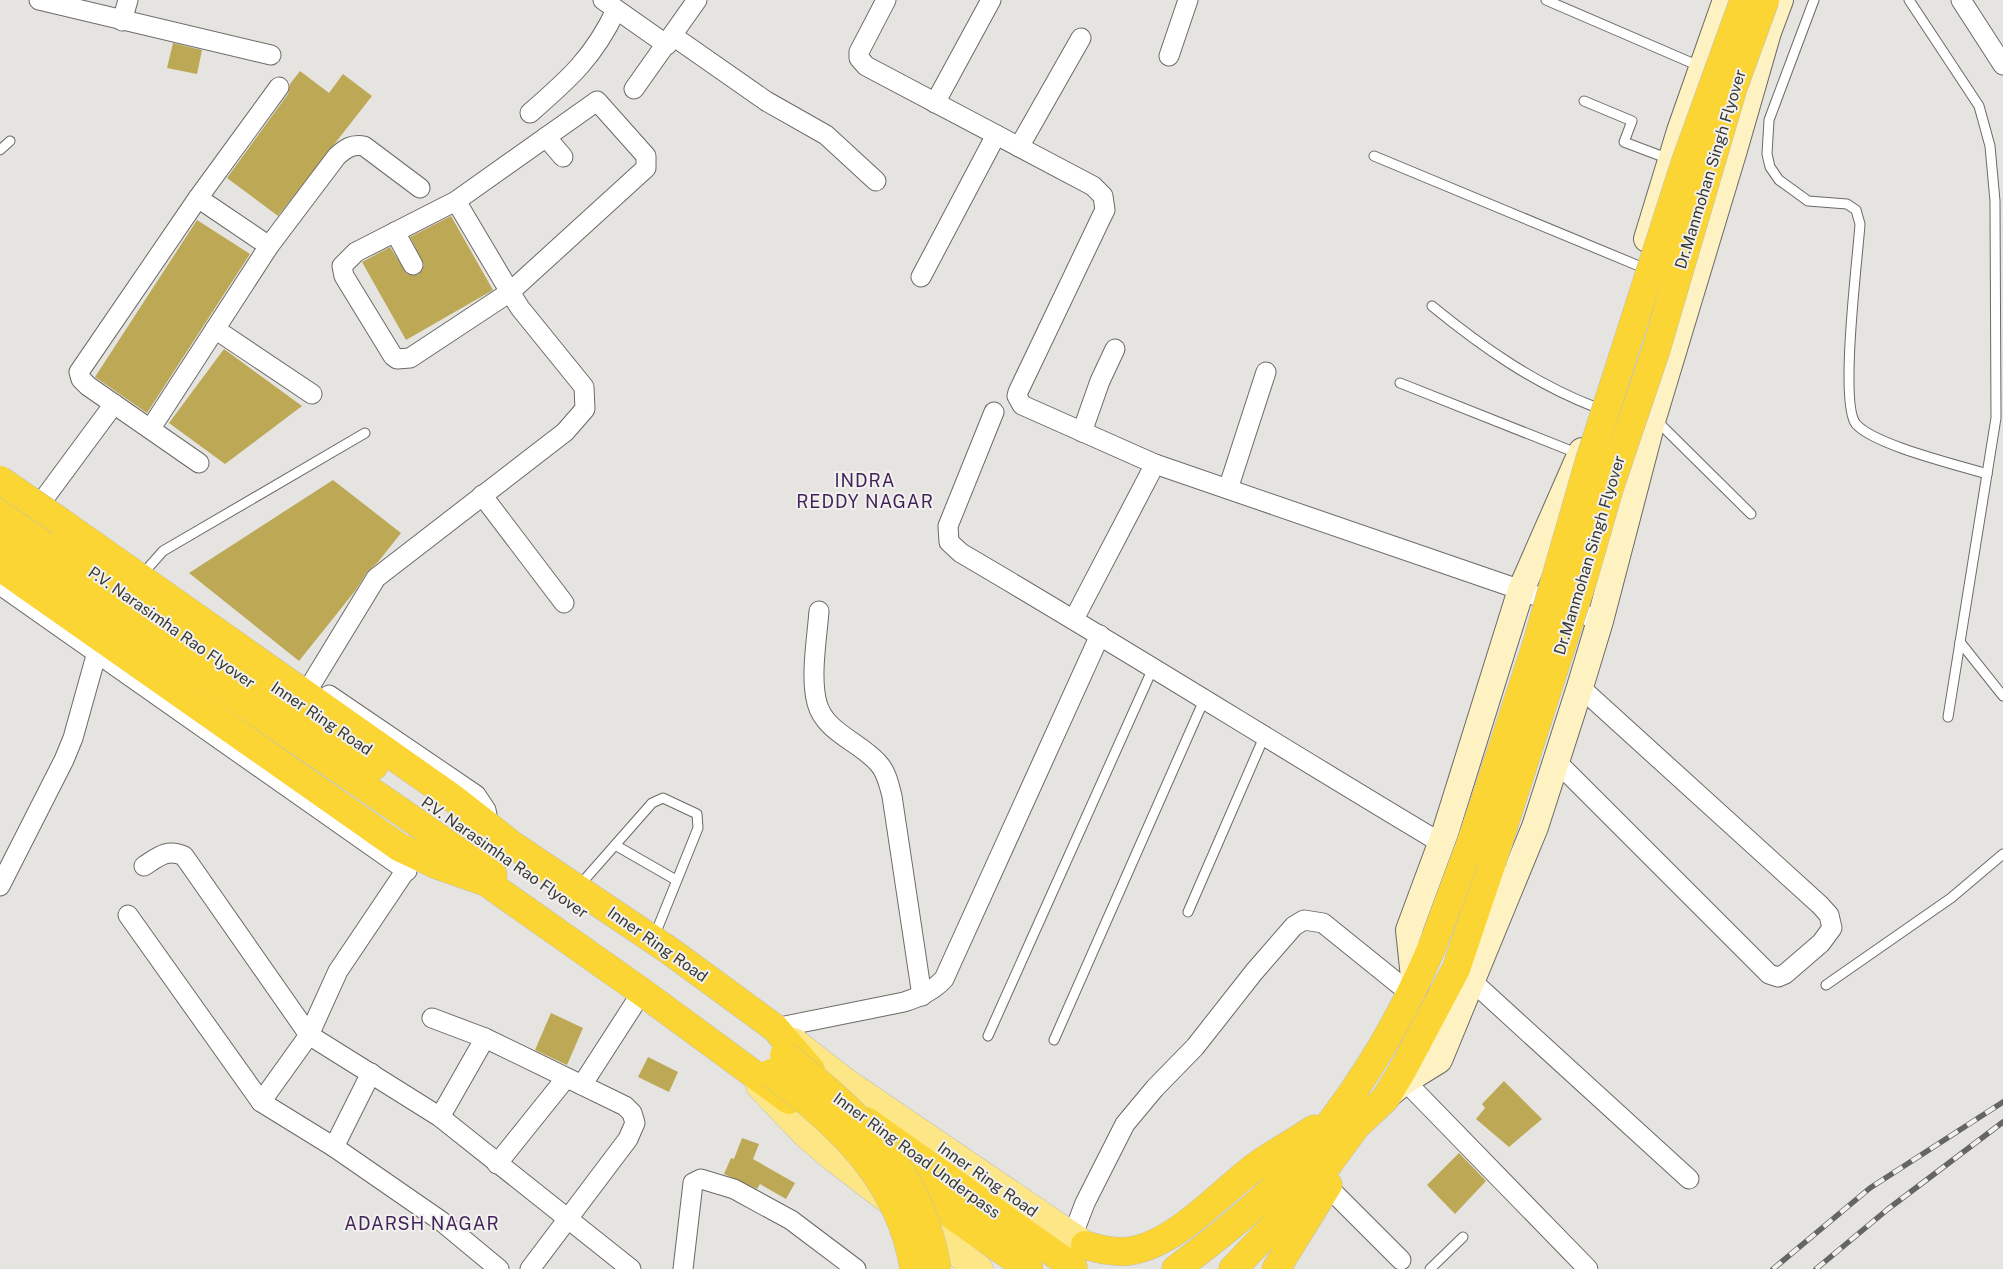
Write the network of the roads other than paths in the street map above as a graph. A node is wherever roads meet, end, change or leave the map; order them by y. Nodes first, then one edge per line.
1 (128, 0) edge
2 (697, 0) edge
3 (886, 0) edge
4 (991, 0) edge
5 (1188, 0) edge
6 (1546, 0) edge
7 (1726, 0) edge
8 (1744, 0) edge
9 (1765, 0) edge
10 (1780, 0) edge
11 (1814, 0) edge
12 (1909, 0) edge
13 (1961, 0) edge
14 (47, 1) edge
15 (609, 5) edge
16 (122, 21) junction
17 (1081, 38) dead end
18 (670, 41) junction
19 (271, 56) dead end
20 (1169, 56) dead end
21 (2003, 65) edge
22 (1702, 67) junction
23 (278, 86) dead end
24 (634, 90) dead end
25 (1584, 101) dead end
26 (935, 102) junction
27 (530, 113) dead end
28 (1680, 131) junction
29 (996, 135) junction
30 (546, 137) junction
31 (10, 141) dead end
32 (1019, 147) junction
33 (0, 150) edge
34 (1734, 150) junction
35 (1374, 156) dead end
36 (563, 157) dead end
37 (1671, 160) junction
38 (876, 181) dead end
39 (420, 188) dead end
40 (198, 198) junction
41 (456, 200) junction
42 (395, 232) junction
43 (269, 246) junction
44 (413, 265) dead end
45 (1638, 266) junction
46 (921, 277) dead end
47 (510, 292) junction
48 (1432, 306) dead end
49 (215, 330) junction
50 (1115, 349) dead end
51 (1266, 372) dead end
52 (1400, 383) dead end
53 (312, 394) dead end
54 (110, 401) junction
55 (1595, 407) junction
56 (994, 412) dead end
57 (1653, 418) junction
58 (150, 428) junction
59 (1082, 432) junction
60 (365, 433) dead end
61 (1581, 455) junction
62 (199, 463) dead end
63 (1155, 464) junction
64 (1987, 474) junction
65 (0, 480) edge
66 (1228, 489) junction
67 (482, 495) junction
68 (22, 509) edge
69 (1751, 514) dead end
70 (4, 559) edge
71 (147, 569) junction
72 (1521, 590) junction
73 (564, 603) dead end
74 (819, 611) dead end
75 (1074, 619) junction
76 (1600, 621) junction
77 (1100, 635) junction
78 (1960, 642) junction
79 (97, 652) junction
80 (1153, 668) junction
81 (312, 683) junction
82 (1580, 687) junction
83 (2003, 696) edge
84 (1204, 700) junction
85 (1948, 717) dead end
86 (1264, 737) junction
87 (1556, 761) junction
88 (489, 825) junction
89 (1441, 843) junction
90 (511, 844) junction
91 (615, 845) junction
92 (2003, 854) edge
93 (411, 863) junction
94 (144, 866) dead end
95 (676, 880) junction
96 (486, 882) junction
97 (0, 886) edge
98 (577, 888) junction
99 (1188, 912) dead end
100 (128, 915) dead end
101 (653, 940) junction
102 (1472, 981) junction
103 (1826, 986) dead end
104 (1413, 991) junction
105 (642, 992) junction
106 (922, 996) junction
107 (432, 1018) dead end
108 (775, 1028) junction
109 (309, 1035) junction
110 (988, 1036) dead end
111 (485, 1038) junction
112 (1054, 1040) dead end
113 (744, 1069) junction
114 (371, 1073) junction
115 (574, 1082) junction
116 (1395, 1090) junction
117 (261, 1102) junction
118 (440, 1117) junction
119 (1348, 1119) junction
120 (334, 1147) junction
121 (496, 1164) junction
122 (1690, 1179) dead end
123 (1327, 1186) junction
124 (567, 1220) junction
125 (1463, 1237) dead end
126 (1076, 1249) junction
127 (1401, 1260) dead end
128 (499, 1269) edge
129 (530, 1269) edge
130 (630, 1269) edge
131 (683, 1269) edge
132 (856, 1269) edge
133 (914, 1269) edge
134 (937, 1269) edge
135 (979, 1269) edge
136 (1029, 1269) edge
137 (1176, 1269) edge
138 (1233, 1269) edge
139 (1276, 1269) edge
140 (1430, 1269) edge
141 (1588, 1269) edge

1 - 16 street
2 - 18 street
3 - 26 street
4 - 26 street
5 - 20 street
6 - 22 lane
7 - 22 street
8 - 104 highway, Dr.Manmohan Singh Flyover, bridge
9 - 116 highway, Dr.Manmohan Singh Flyover, bridge
10 - 34 street
11 - 64 lane
12 - 64 lane
13 - 21 street
14 - 16 street
15 - 18 street
15 - 27 street
16 - 19 street
17 - 32 street
18 - 24 street
18 - 38 street
22 - 28 street
23 - 40 street
25 - 37 lane
26 - 29 street
28 - 34 street
28 - 37 street
29 - 32 street
29 - 46 street
30 - 36 street
30 - 41 street
30 - 47 street
31 - 33 lane
32 - 59 street
34 - 57 street
35 - 45 lane
37 - 45 street
39 - 43 street
40 - 43 street
40 - 54 street
41 - 42 street
41 - 47 street
42 - 44 street
42 - 47 street
43 - 49 street
45 - 55 street
47 - 67 street
48 - 55 lane
49 - 53 street
49 - 58 street
50 - 59 street
51 - 66 street
52 - 61 lane
54 - 58 street
54 - 68 street
54 - 68 street
55 - 61 street
56 - 75 street
57 - 69 lane
57 - 76 street
58 - 62 street
59 - 63 street
60 - 71 lane
61 - 72 street
63 - 66 street
63 - 75 street
64 - 78 lane
65 - 68 highway, bridge
66 - 72 street
67 - 73 street
67 - 81 street
68 - 71 street, Inner Ring Road
68 - 88 highway, bridge
68 - 90 main road, Inner Ring Road
68 - 134 highway, P.V. Narasimha Rao Flyover, bridge
70 - 79 street
70 - 93 highway
70 - 96 main road
70 - 133 highway, P.V. Narasimha Rao Flyover, bridge
71 - 81 street, Inner Ring Road
72 - 76 street
72 - 89 street
74 - 106 street
75 - 77 street
76 - 82 street
77 - 80 street
77 - 106 street
78 - 83 lane
78 - 85 lane
79 - 93 street
79 - 97 street
80 - 84 street
80 - 110 lane
81 - 88 street, Inner Ring Road
82 - 87 street
82 - 87 street
84 - 86 street
84 - 112 lane
86 - 89 street
86 - 99 lane
87 - 102 street
88 - 90 highway
89 - 104 street
90 - 98 highway, Inner Ring Road
91 - 95 lane
91 - 95 lane
91 - 98 lane
92 - 103 lane
93 - 96 highway
93 - 109 street
94 - 109 street
95 - 101 lane
96 - 105 highway
98 - 101 highway, Inner Ring Road
100 - 117 street
101 - 108 highway, Inner Ring Road
102 - 116 street
102 - 122 street
104 - 119 highway, Dr.Manmohan Singh Flyover
104 - 126 street
105 - 113 highway
105 - 115 street
106 - 108 street
107 - 111 street
108 - 126 highway, Inner Ring Road Underpass
109 - 114 street
109 - 117 street
111 - 115 street
111 - 118 street
113 - 135 main road
113 - 136 highway, Inner Ring Road Underpass
114 - 118 street
114 - 120 street
115 - 121 street
115 - 124 street
116 - 119 highway, Dr.Manmohan Singh Flyover
116 - 141 street
117 - 120 street
118 - 121 street
119 - 123 highway
119 - 126 highway
119 - 137 highway
119 - 138 highway
120 - 128 street
121 - 124 street
123 - 127 street
123 - 139 highway
124 - 129 street
124 - 130 street
125 - 140 lane
131 - 132 street

